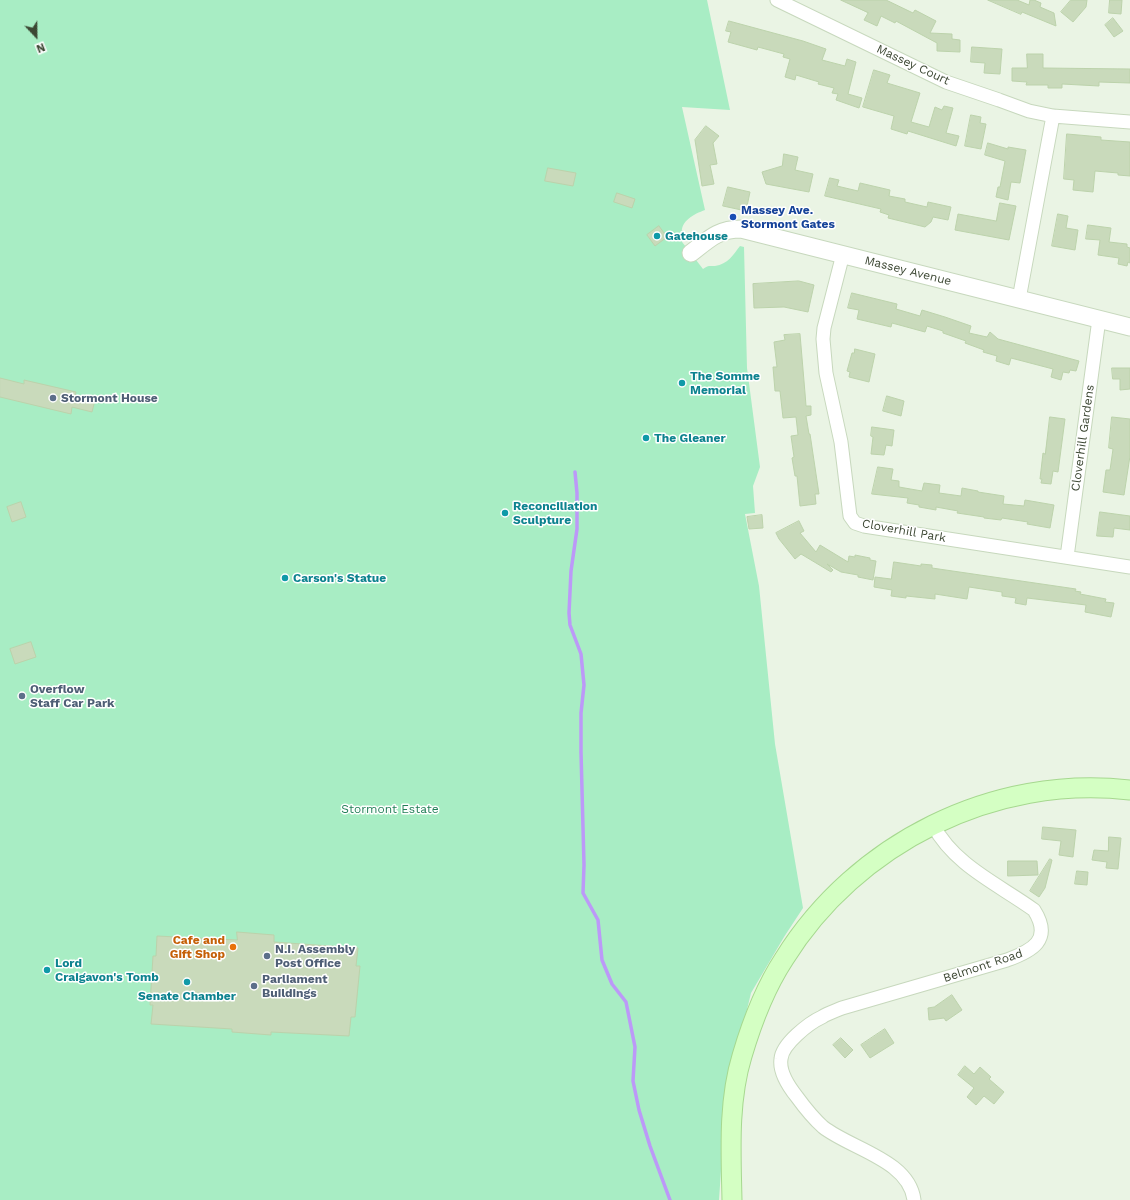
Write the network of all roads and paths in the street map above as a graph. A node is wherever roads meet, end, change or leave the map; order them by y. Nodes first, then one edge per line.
1 (777, 0) edge
2 (1054, 116) junction
3 (1130, 122) edge
4 (691, 253) dead end
5 (843, 254) junction
6 (1019, 299) junction
7 (1099, 319) junction
8 (1130, 327) edge
9 (1067, 557) junction
10 (1130, 567) edge
11 (1130, 790) edge
12 (933, 825) junction
13 (732, 1200) edge
14 (914, 1200) edge

1 - 2 street, Massey Court
2 - 3 street, Massey Court
2 - 6 street
4 - 5 street, Massey Avenue
5 - 6 street, Massey Avenue
5 - 9 street, Cloverhill Park
6 - 7 street, Massey Avenue
7 - 8 street, Massey Avenue
7 - 9 street, Cloverhill Gardens
9 - 10 street, Cloverhill Park
11 - 12 main road
12 - 13 main road
12 - 14 street, Belmont Road

